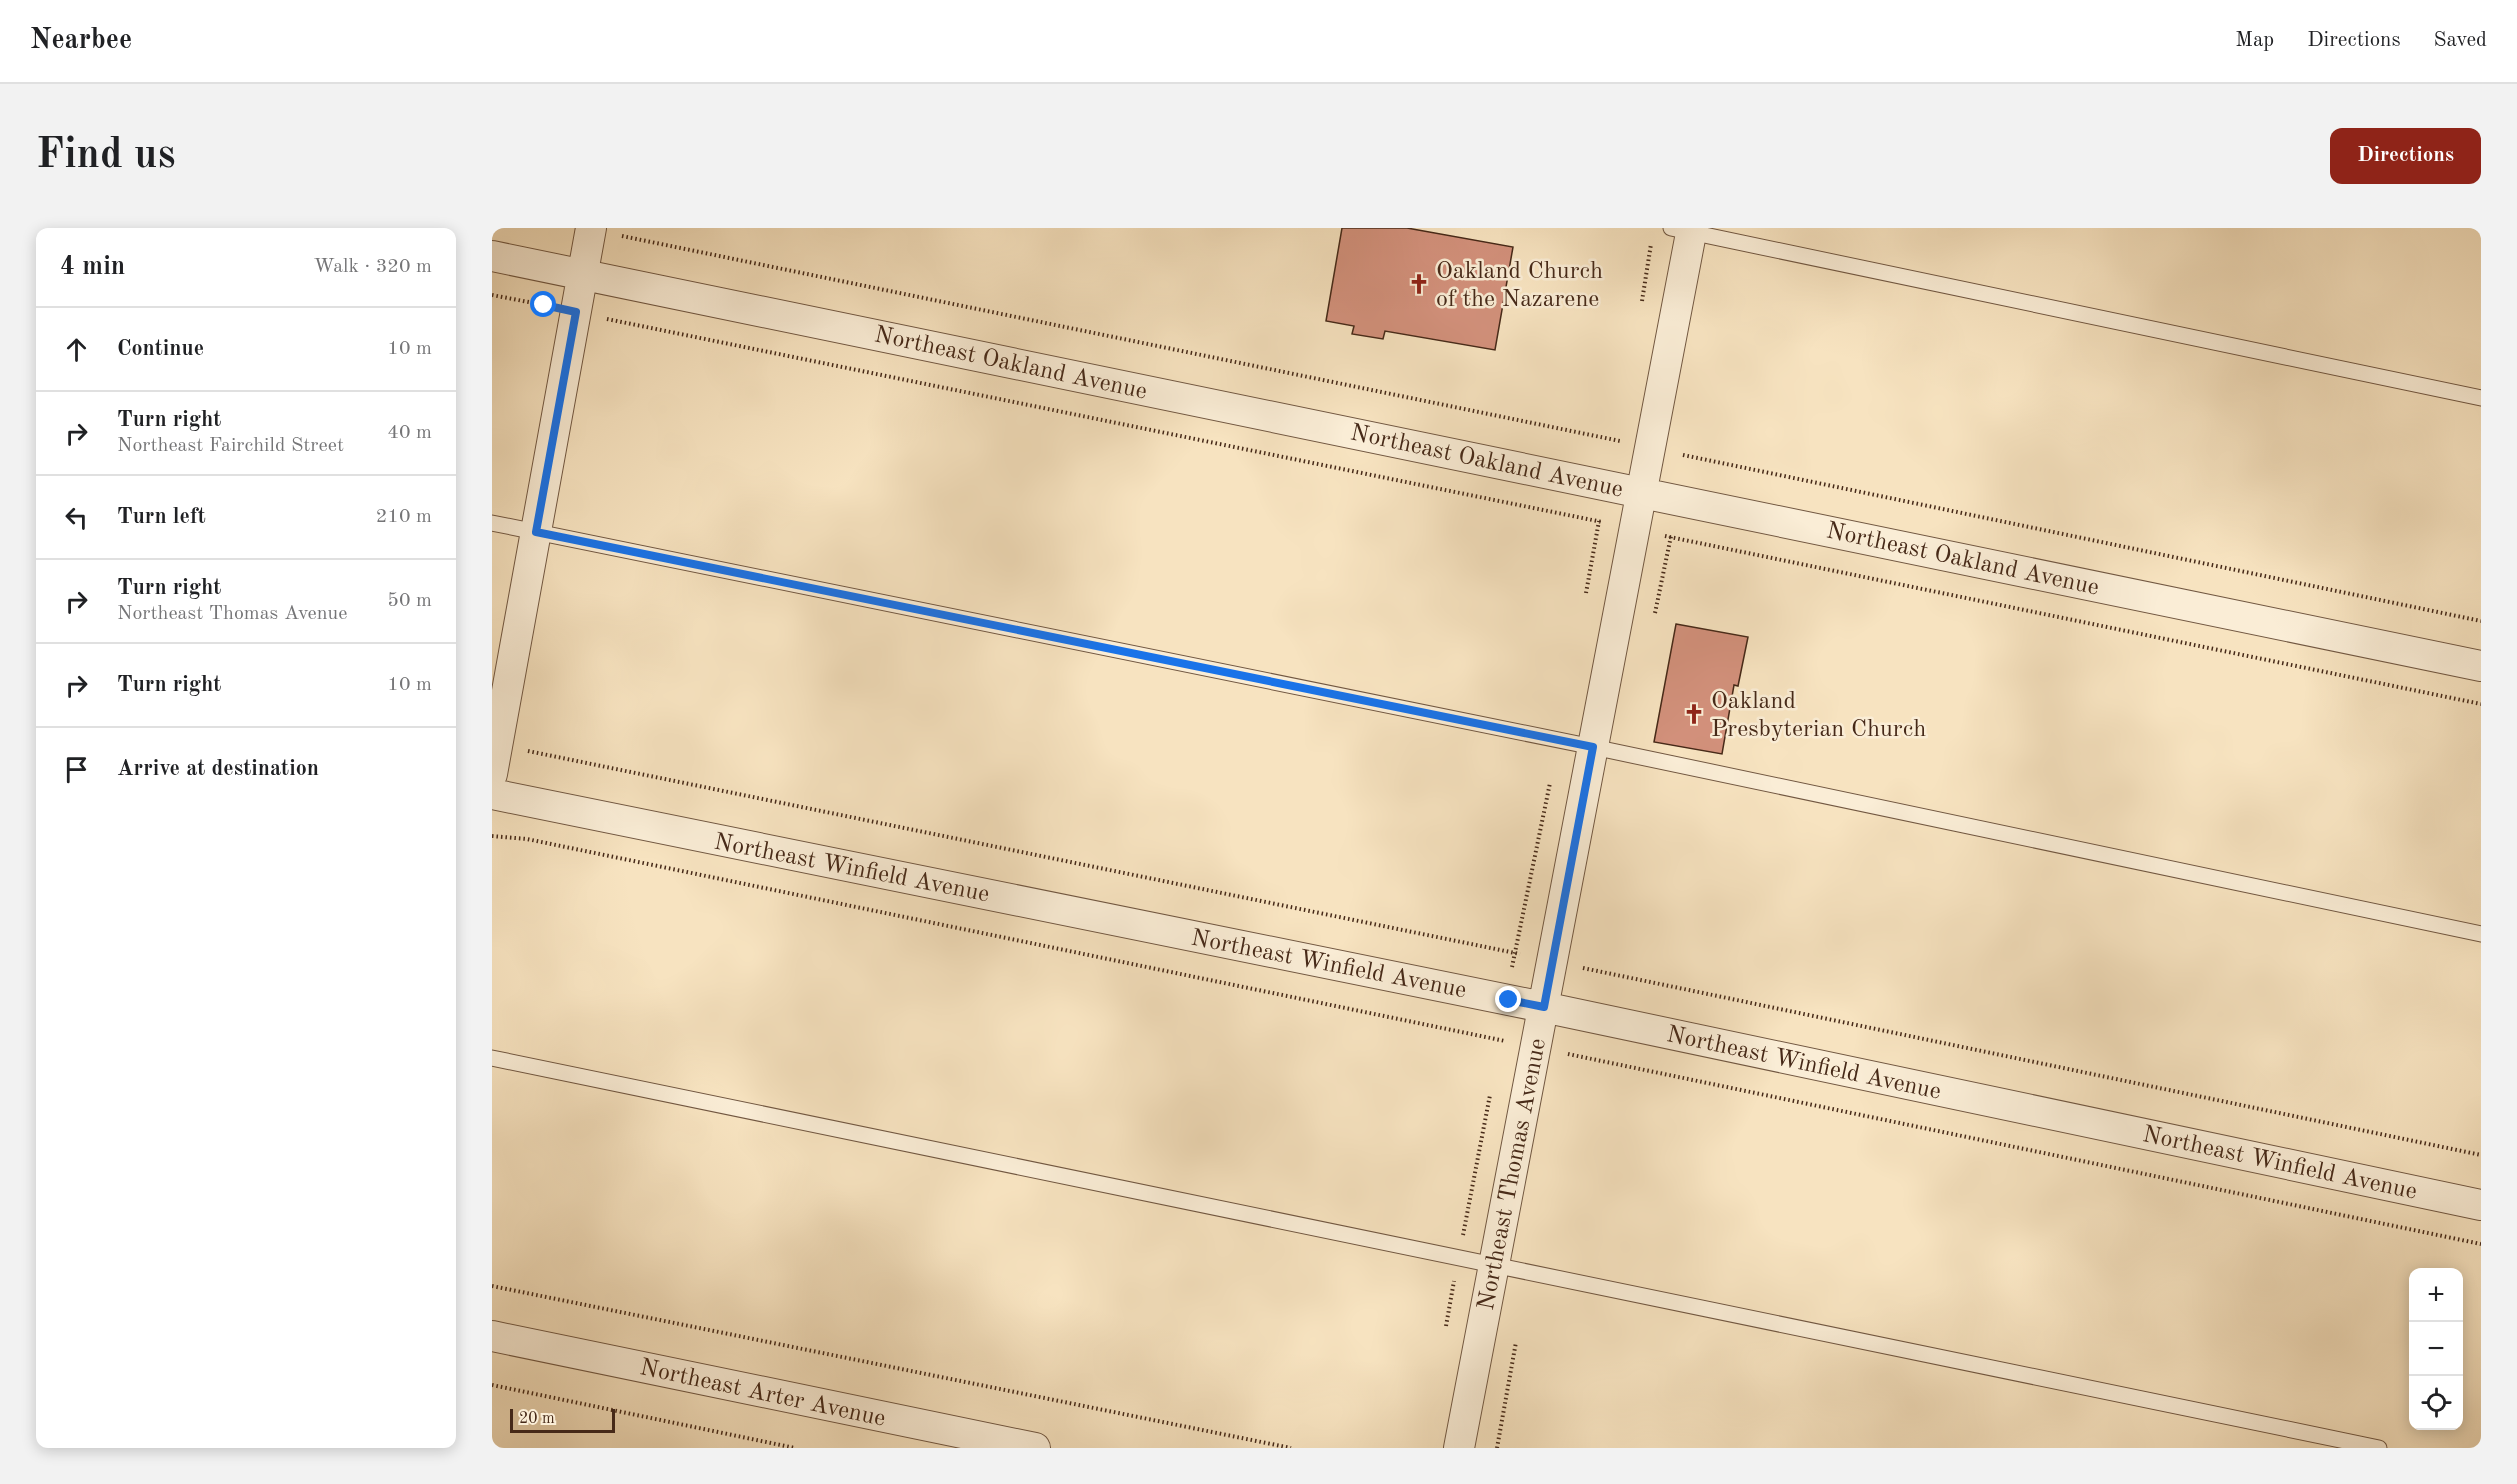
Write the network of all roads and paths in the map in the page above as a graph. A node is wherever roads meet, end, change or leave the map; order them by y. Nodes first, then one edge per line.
1 (591, 229) edge
2 (1685, 229) edge
3 (492, 256) edge
4 (583, 274) junction
5 (492, 295) edge
6 (576, 312) junction
7 (2481, 398) edge
8 (1651, 448) junction
9 (1642, 492) junction
10 (492, 523) edge
11 (1635, 531) junction
12 (536, 532) junction
13 (2481, 621) edge
14 (2481, 666) edge
15 (2481, 704) edge
16 (498, 743) junction
17 (1593, 747) junction
18 (492, 774) edge
19 (492, 794) edge
20 (492, 836) edge
21 (2481, 934) edge
22 (1552, 961) junction
23 (1544, 1007) junction
24 (1536, 1047) junction
25 (492, 1058) edge
26 (2481, 1155) edge
27 (2481, 1205) edge
28 (2481, 1244) edge
29 (1493, 1266) junction
30 (492, 1286) edge
31 (492, 1336) edge
32 (492, 1385) edge
33 (795, 1448) edge
34 (1035, 1448) edge
35 (1291, 1448) edge
36 (1459, 1448) edge
37 (2379, 1448) edge

1 - 4 street
1 - 8 path
2 - 7 lane
2 - 8 street, Northeast Thomas Avenue
3 - 4 street, Northeast Oakland Avenue
4 - 6 street
4 - 9 street, Northeast Oakland Avenue
5 - 6 path
6 - 11 path
6 - 12 street
8 - 9 street, Northeast Thomas Avenue
8 - 13 path
9 - 11 street, Northeast Thomas Avenue
9 - 14 street, Northeast Oakland Avenue
10 - 12 lane
11 - 15 path
11 - 17 street, Northeast Thomas Avenue
12 - 16 street
12 - 17 lane
16 - 18 street
16 - 22 path
17 - 21 lane
17 - 22 street, Northeast Thomas Avenue
19 - 23 street, Northeast Winfield Avenue
20 - 24 path
22 - 23 street, Northeast Thomas Avenue
22 - 26 path
23 - 24 street, Northeast Thomas Avenue
23 - 27 street, Northeast Winfield Avenue
24 - 28 path
24 - 29 street, Northeast Thomas Avenue
25 - 29 lane
29 - 36 street, Northeast Thomas Avenue
29 - 37 lane
30 - 35 path
31 - 34 street, Northeast Arter Avenue
32 - 33 path

